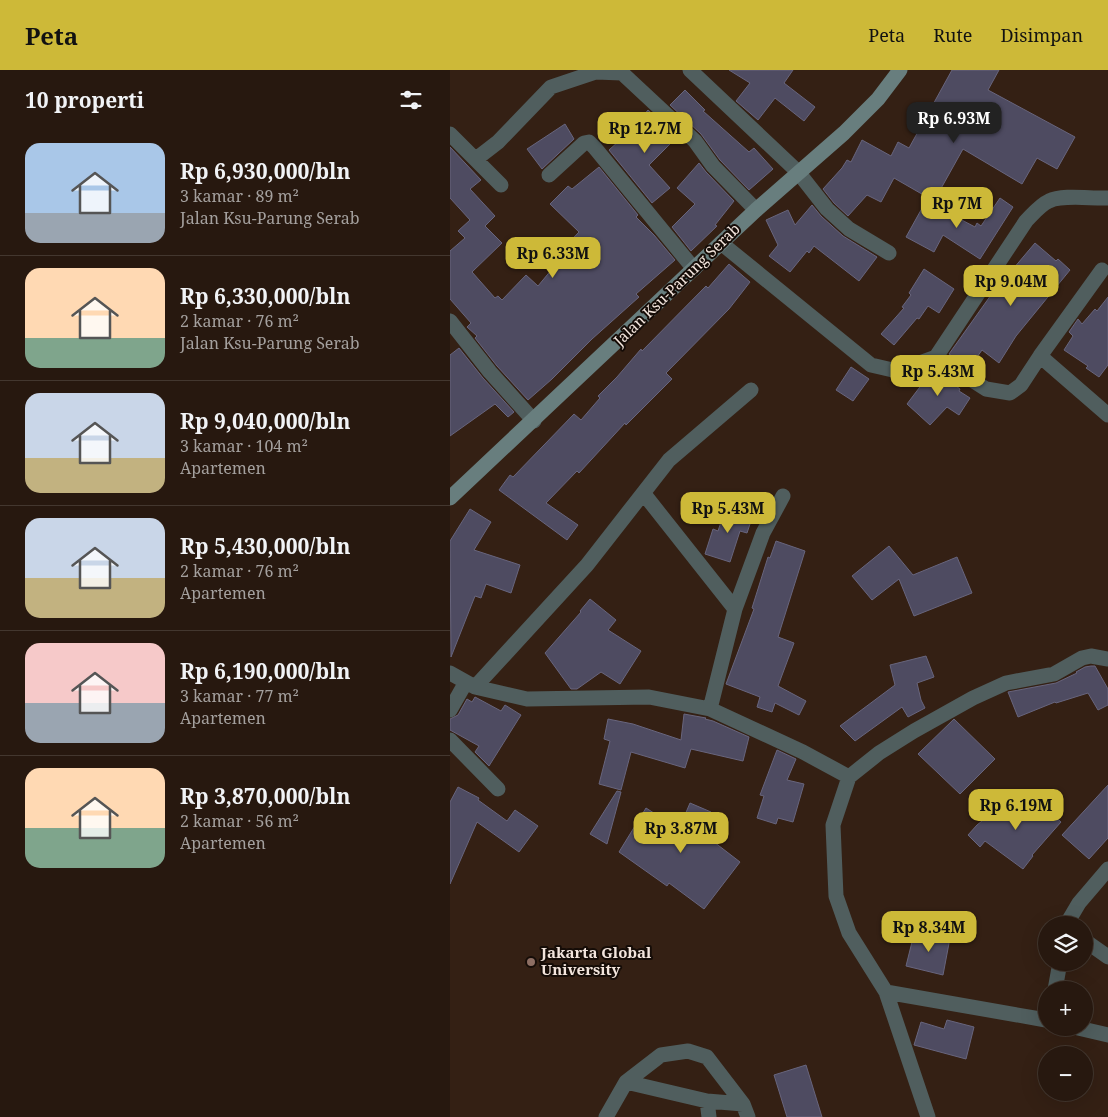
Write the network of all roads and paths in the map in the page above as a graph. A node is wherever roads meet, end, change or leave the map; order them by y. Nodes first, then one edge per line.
1 (690, 70) edge
2 (900, 70) edge
3 (450, 134) edge
4 (476, 159) junction
5 (798, 172) junction
6 (549, 175) dead end
7 (500, 185) dead end
8 (1108, 198) edge
9 (756, 210) junction
10 (721, 243) junction
11 (890, 253) dead end
12 (694, 268) junction
13 (1102, 270) dead end
14 (450, 321) edge
15 (1040, 356) junction
16 (936, 357) junction
17 (751, 390) dead end
18 (1108, 415) edge
19 (534, 421) junction
20 (644, 494) junction
21 (783, 496) dead end
22 (450, 497) edge
23 (735, 609) junction
24 (1108, 659) edge
25 (450, 673) edge
26 (470, 685) junction
27 (710, 709) junction
28 (450, 710) edge
29 (450, 740) edge
30 (849, 778) junction
31 (498, 789) dead end
32 (1108, 869) edge
33 (1071, 916) edge
34 (1093, 946) edge
35 (1108, 957) edge
36 (886, 992) junction
37 (1038, 1019) edge
38 (1093, 1032) edge
39 (1108, 1035) edge
40 (626, 1082) junction
41 (707, 1101) junction
42 (746, 1111) edge
43 (606, 1117) edge
44 (709, 1117) edge
45 (928, 1117) edge

1 - 5 street
2 - 5 street, Jalan Ksu-Parung Serab
3 - 4 street
4 - 7 street
4 - 9 street
5 - 9 street, Jalan Ksu-Parung Serab
5 - 11 street
6 - 12 street
8 - 16 street
9 - 10 street, Jalan Ksu-Parung Serab
10 - 12 street, Jalan Ksu-Parung Serab
10 - 16 street
12 - 19 street, Jalan Ksu-Parung Serab
13 - 15 street
14 - 19 street
15 - 16 street
15 - 18 street
17 - 20 street
19 - 22 street, Jalan Ksu-Parung Serab
20 - 23 street
20 - 26 street
21 - 23 street
23 - 27 street
24 - 30 street
25 - 26 street
26 - 27 street
26 - 28 street
27 - 30 street
29 - 31 street
30 - 36 street
32 - 33 street
34 - 35 street
36 - 37 street
36 - 45 street
38 - 39 street
40 - 41 street
40 - 42 street
40 - 43 street
41 - 42 street
41 - 44 street

